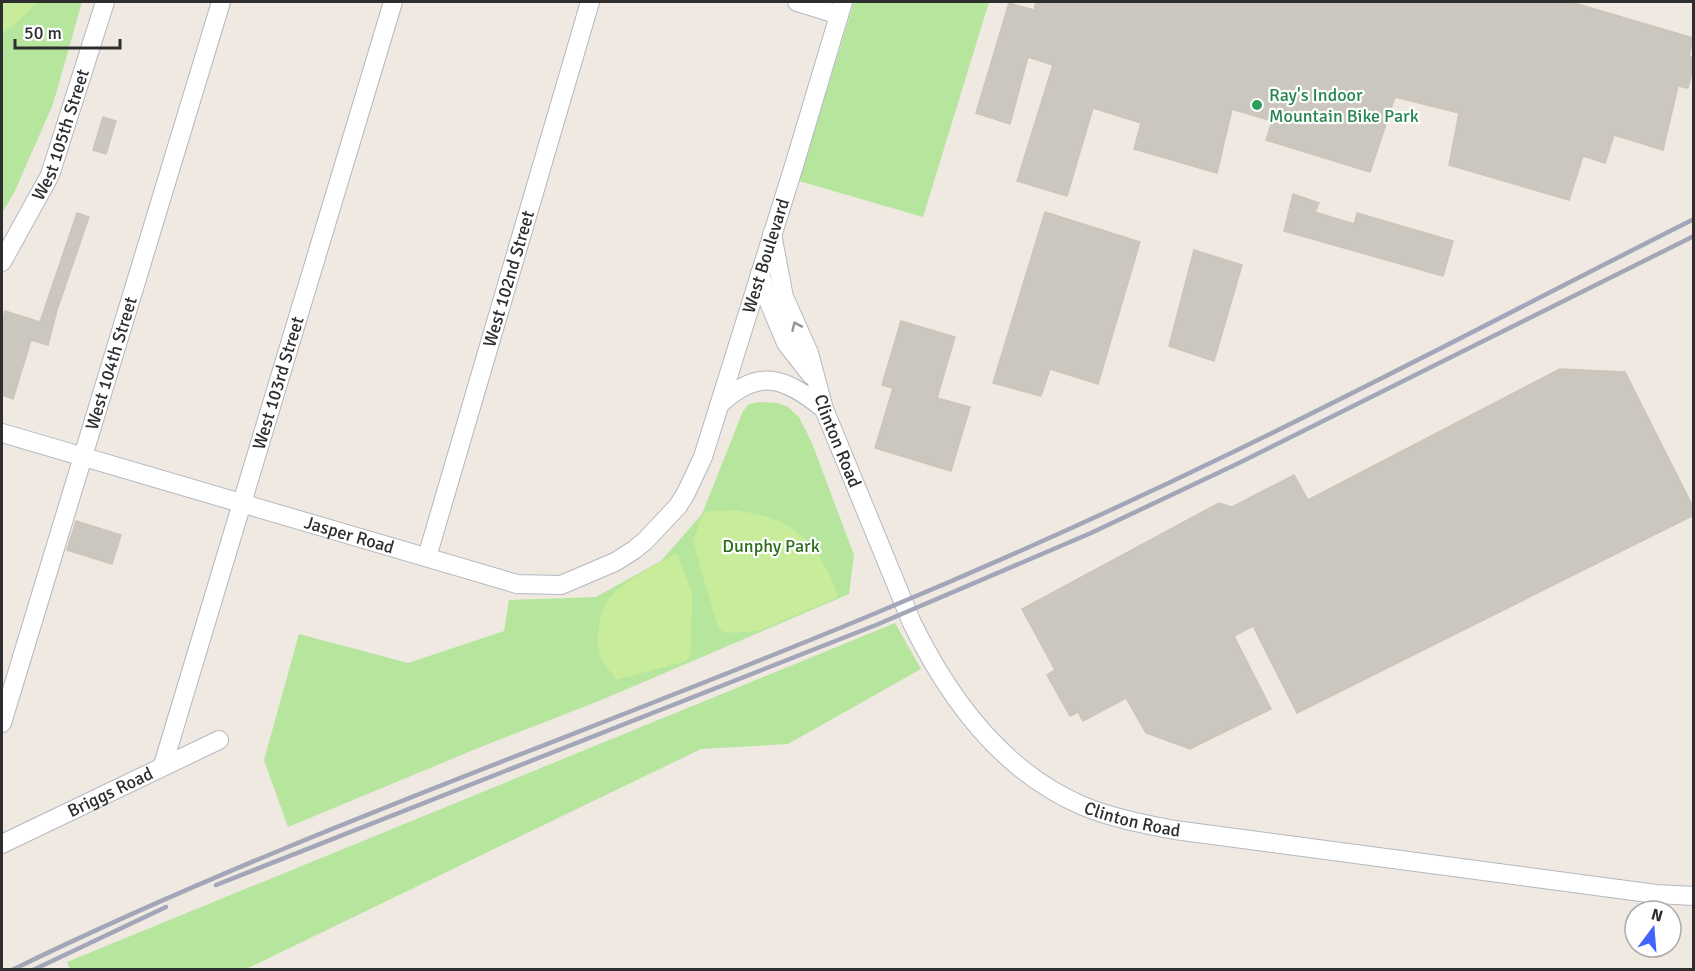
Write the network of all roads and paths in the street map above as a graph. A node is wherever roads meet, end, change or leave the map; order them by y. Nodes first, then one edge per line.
1 (105, 2) edge
2 (221, 2) edge
3 (393, 2) edge
4 (590, 2) edge
5 (797, 2) edge
6 (841, 8) edge
7 (772, 234) junction
8 (2, 262) edge
9 (760, 273) junction
10 (776, 298) junction
11 (717, 407) junction
12 (824, 409) junction
13 (2, 433) edge
14 (82, 455) junction
15 (241, 504) junction
16 (678, 506) joint
17 (427, 557) junction
18 (2, 723) edge
19 (219, 740) dead end
20 (163, 765) junction
21 (2, 844) edge
22 (1694, 896) edge

1 - 8 street, West 105th Street
2 - 14 street, West 104th Street
3 - 15 street, West 103rd Street
4 - 17 street, West 102nd Street
5 - 6 street
6 - 7 street, West Boulevard
7 - 9 street, West Boulevard
7 - 10 street, Clinton Road
9 - 10 street, Clinton Road
9 - 11 street, West Boulevard
10 - 12 street, Clinton Road
11 - 12 street
11 - 16 street, West Boulevard
12 - 22 street, Clinton Road
13 - 14 street, Jasper Road
14 - 15 street, Jasper Road
14 - 18 street, West 104th Street
15 - 17 street, Jasper Road
15 - 20 street, West 103rd Street
16 - 17 street, Jasper Road
19 - 20 street, Briggs Road
20 - 21 street, Briggs Road

